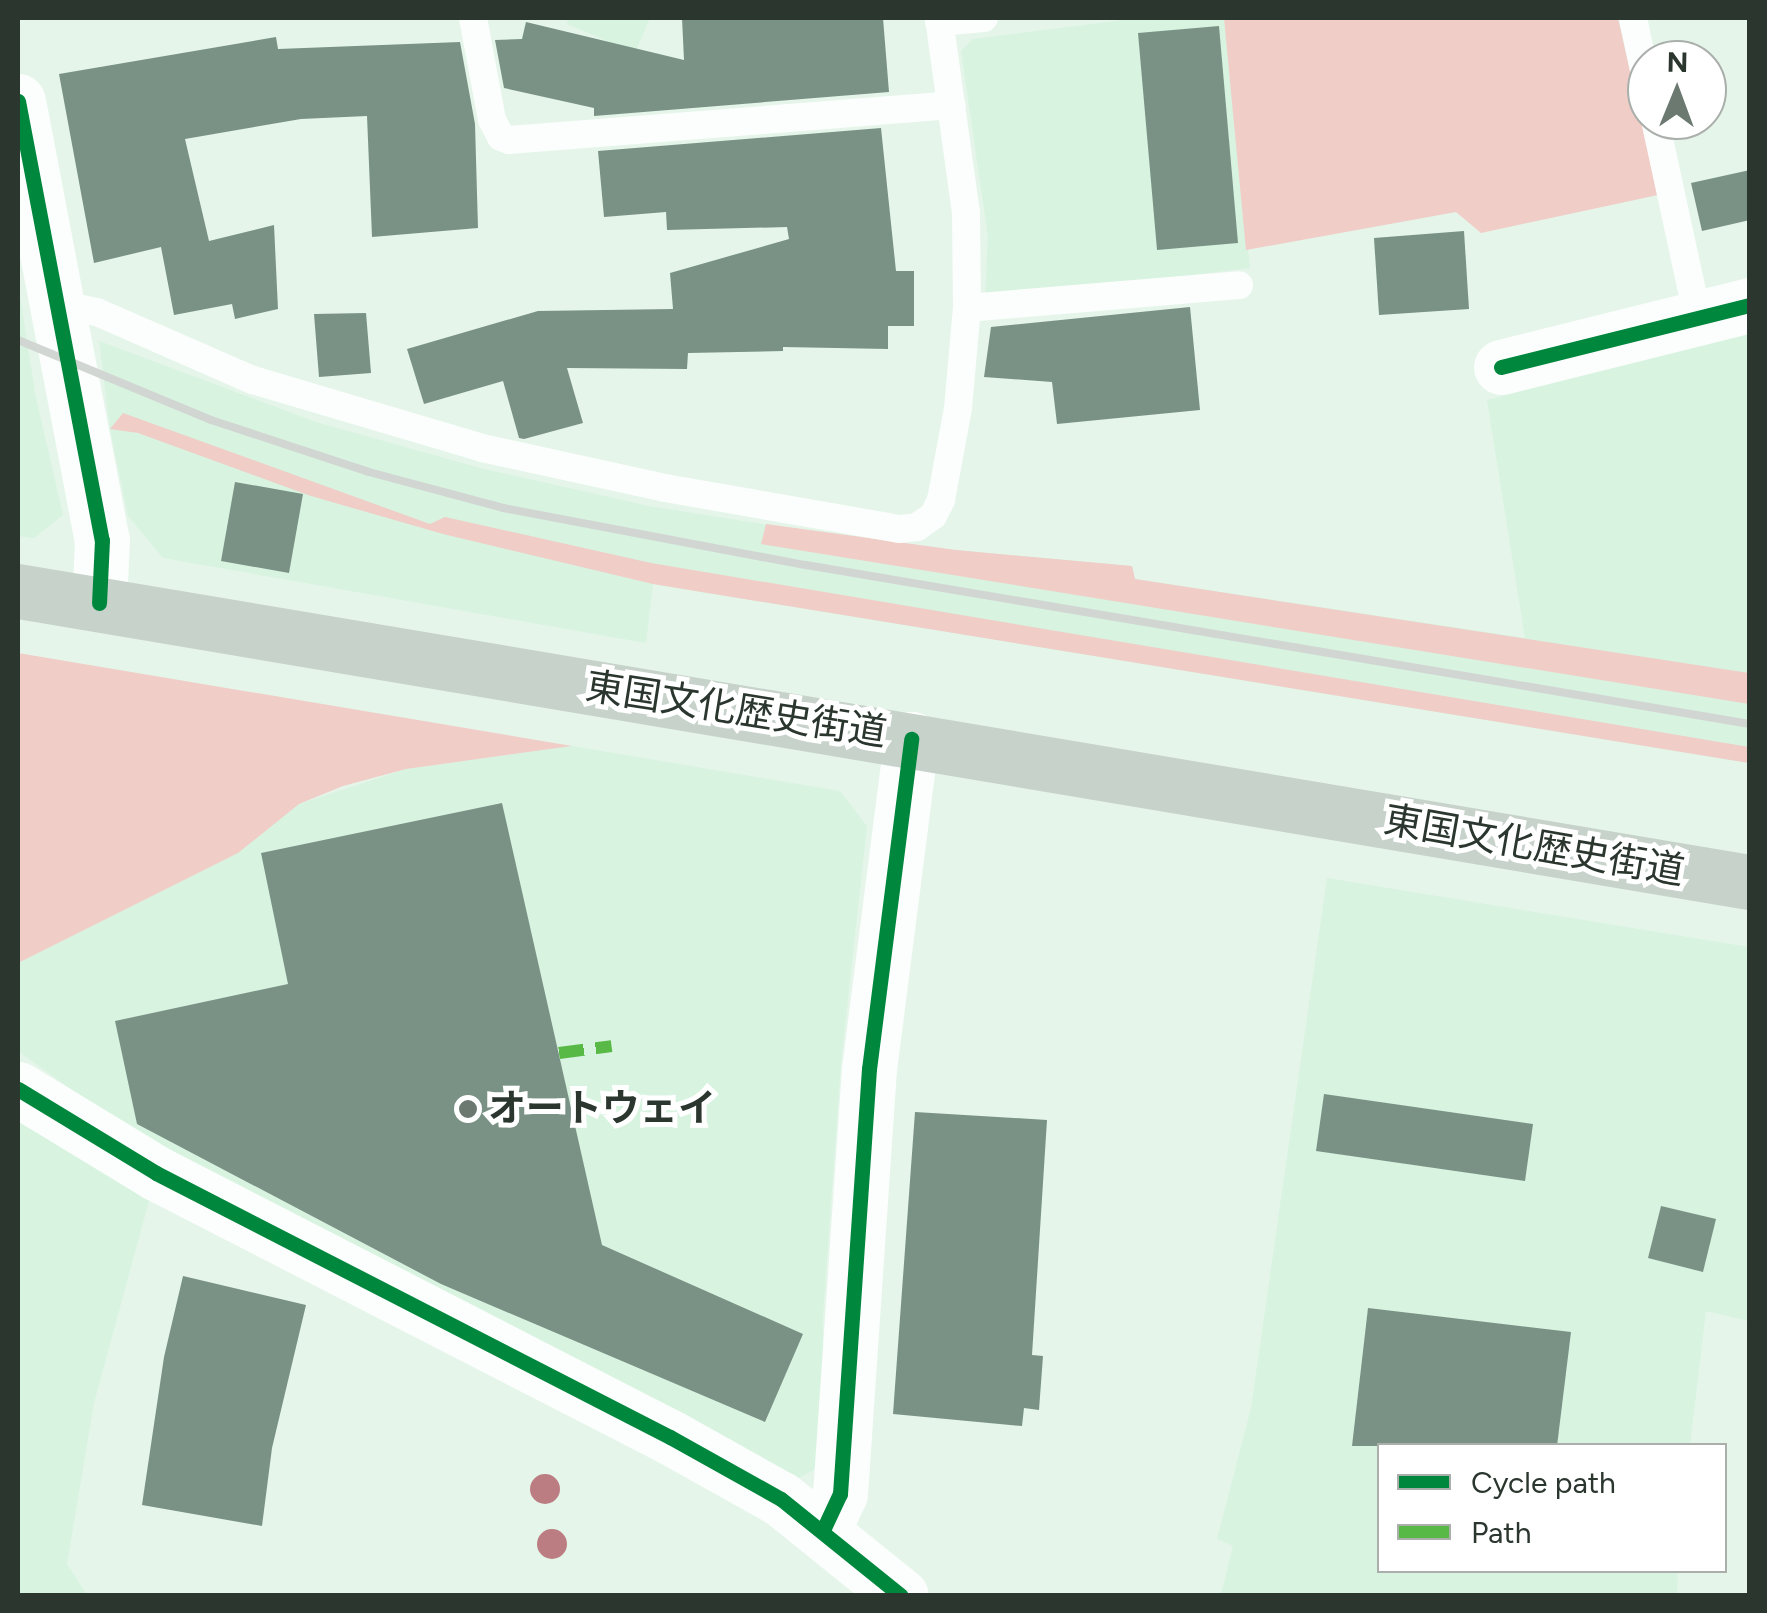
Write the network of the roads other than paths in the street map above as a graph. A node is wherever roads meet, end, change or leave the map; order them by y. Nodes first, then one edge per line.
1 (473, 18) edge
2 (984, 18) edge
3 (939, 20) edge
4 (18, 101) edge
5 (952, 105) junction
6 (1658, 140) edge
7 (1239, 285) dead end
8 (58, 304) junction
9 (1750, 305) edge
10 (967, 308) junction
11 (1698, 318) junction
12 (1501, 367) dead end
13 (18, 591) edge
14 (99, 604) junction
15 (911, 740) junction
16 (1750, 882) edge
17 (18, 1089) edge
18 (823, 1530) junction
19 (901, 1596) edge

1 - 5 lane
2 - 3 lane
3 - 5 lane
4 - 8 street
5 - 10 lane
6 - 11 lane
7 - 10 lane
8 - 10 lane
8 - 14 street
9 - 11 street
11 - 12 street
13 - 14 highway, 東国文化歴史街道
14 - 15 highway, 東国文化歴史街道
15 - 16 highway, 東国文化歴史街道
15 - 18 street
17 - 18 street
18 - 19 street

